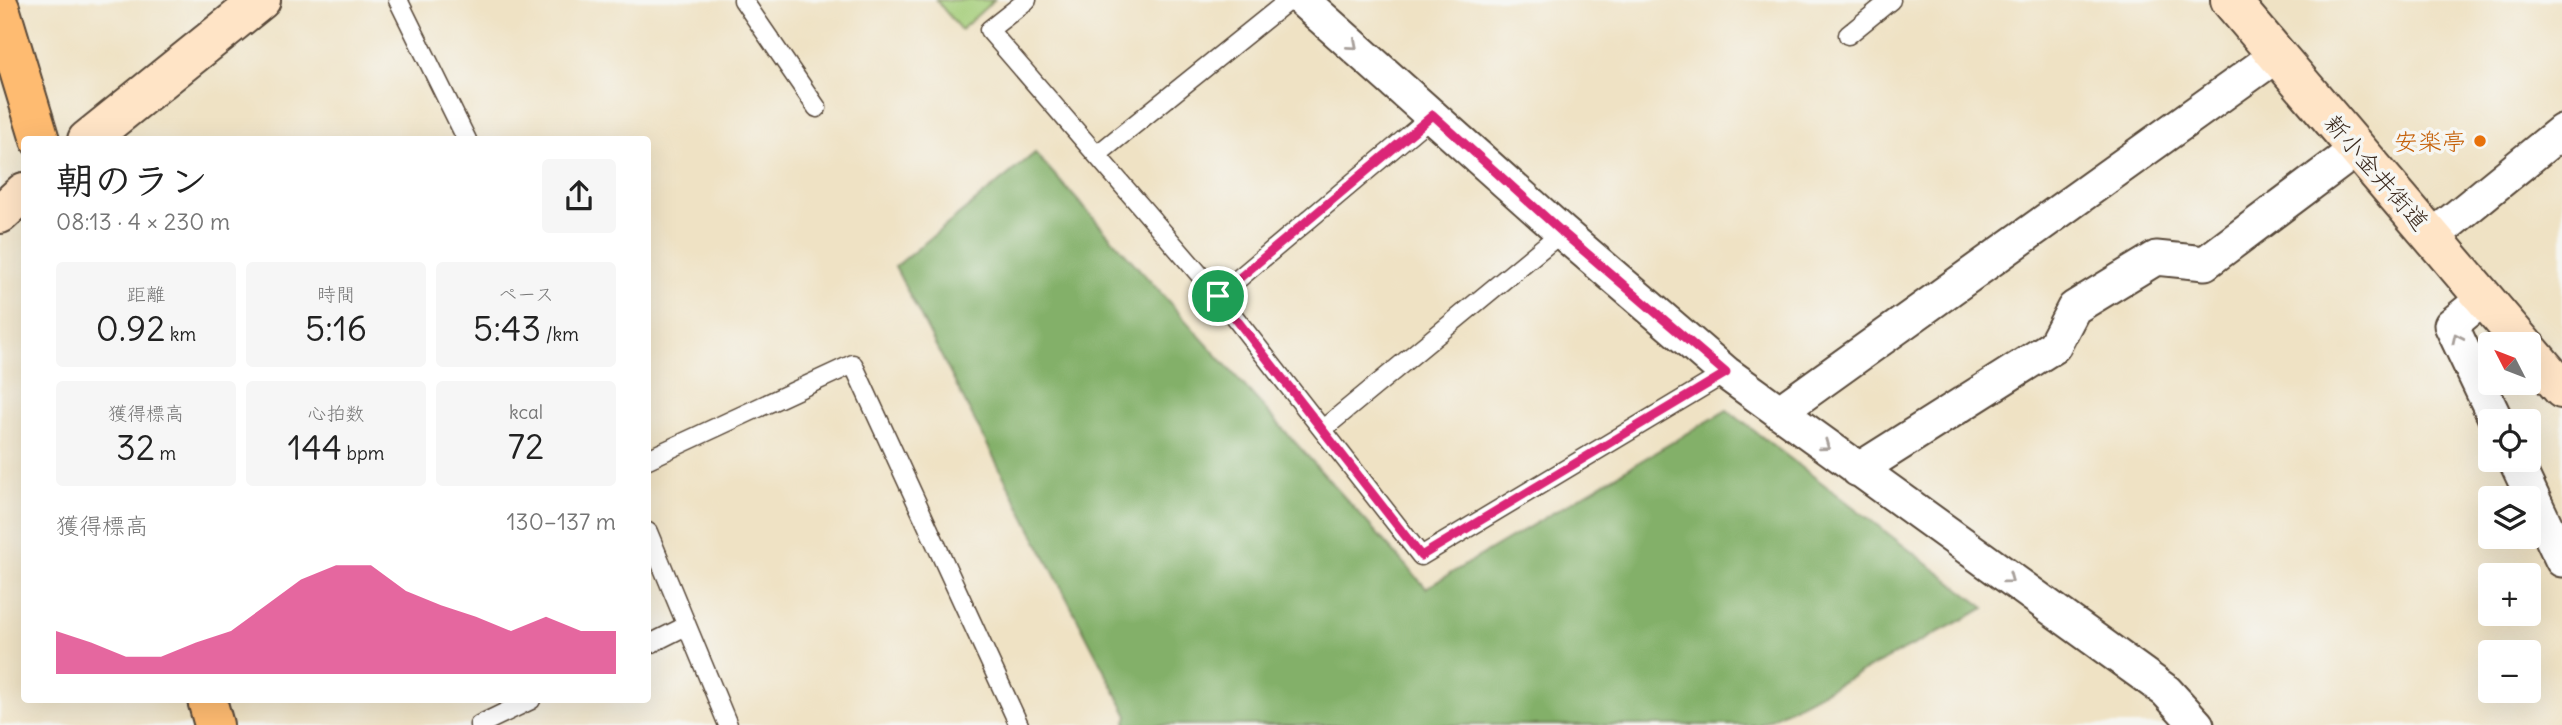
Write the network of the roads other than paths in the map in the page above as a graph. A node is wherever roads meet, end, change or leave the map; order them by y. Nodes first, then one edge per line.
1 (261, 0) edge
2 (398, 0) edge
3 (743, 0) edge
4 (1027, 0) edge
5 (1289, 0) edge
6 (1302, 0) edge
7 (1891, 0) edge
8 (2230, 0) edge
9 (0, 8) edge
10 (1848, 35) dead end
11 (2277, 55) junction
12 (817, 108) dead end
13 (1433, 115) junction
14 (2562, 131) edge
15 (39, 136) edge
16 (92, 136) edge
17 (465, 136) edge
18 (2357, 149) junction
19 (1098, 154) junction
20 (21, 195) edge
21 (0, 214) edge
22 (1562, 232) junction
23 (2432, 237) junction
24 (1218, 296) junction
25 (2484, 298) junction
26 (2513, 332) edge
27 (2541, 364) edge
28 (1726, 373) junction
29 (2562, 389) edge
30 (2491, 409) edge
31 (1779, 412) junction
32 (1323, 429) junction
33 (651, 458) edge
34 (1858, 470) junction
35 (2521, 472) edge
36 (651, 538) edge
37 (2562, 560) edge
38 (686, 626) junction
39 (651, 644) edge
40 (208, 703) edge
41 (525, 703) edge
42 (214, 725) edge
43 (478, 725) edge
44 (728, 725) edge
45 (1019, 725) edge
46 (2197, 725) edge

1 - 16 main road
2 - 17 lane
3 - 12 lane
4 - 19 lane
5 - 19 lane
6 -> 13 street
7 - 10 lane
8 - 11 main road, 新小金井街道
9 - 15 main road
11 - 18 main road, 新小金井街道
11 - 31 street
13 - 22 street
13 - 24 lane
14 - 23 street
18 - 23 main road, 新小金井街道
18 - 34 street
19 - 24 lane
20 - 21 main road
22 - 28 street
22 - 32 lane
23 - 25 main road, 新小金井街道
24 - 32 lane
25 - 26 main road, 新小金井街道
30 -> 25 street
27 - 29 main road
28 - 31 street
28 - 32 lane
31 -> 34 street
33 - 45 lane
34 -> 46 street
35 - 37 street
36 - 38 lane
38 - 39 lane
38 - 44 lane
40 - 42 main road
41 - 43 lane

